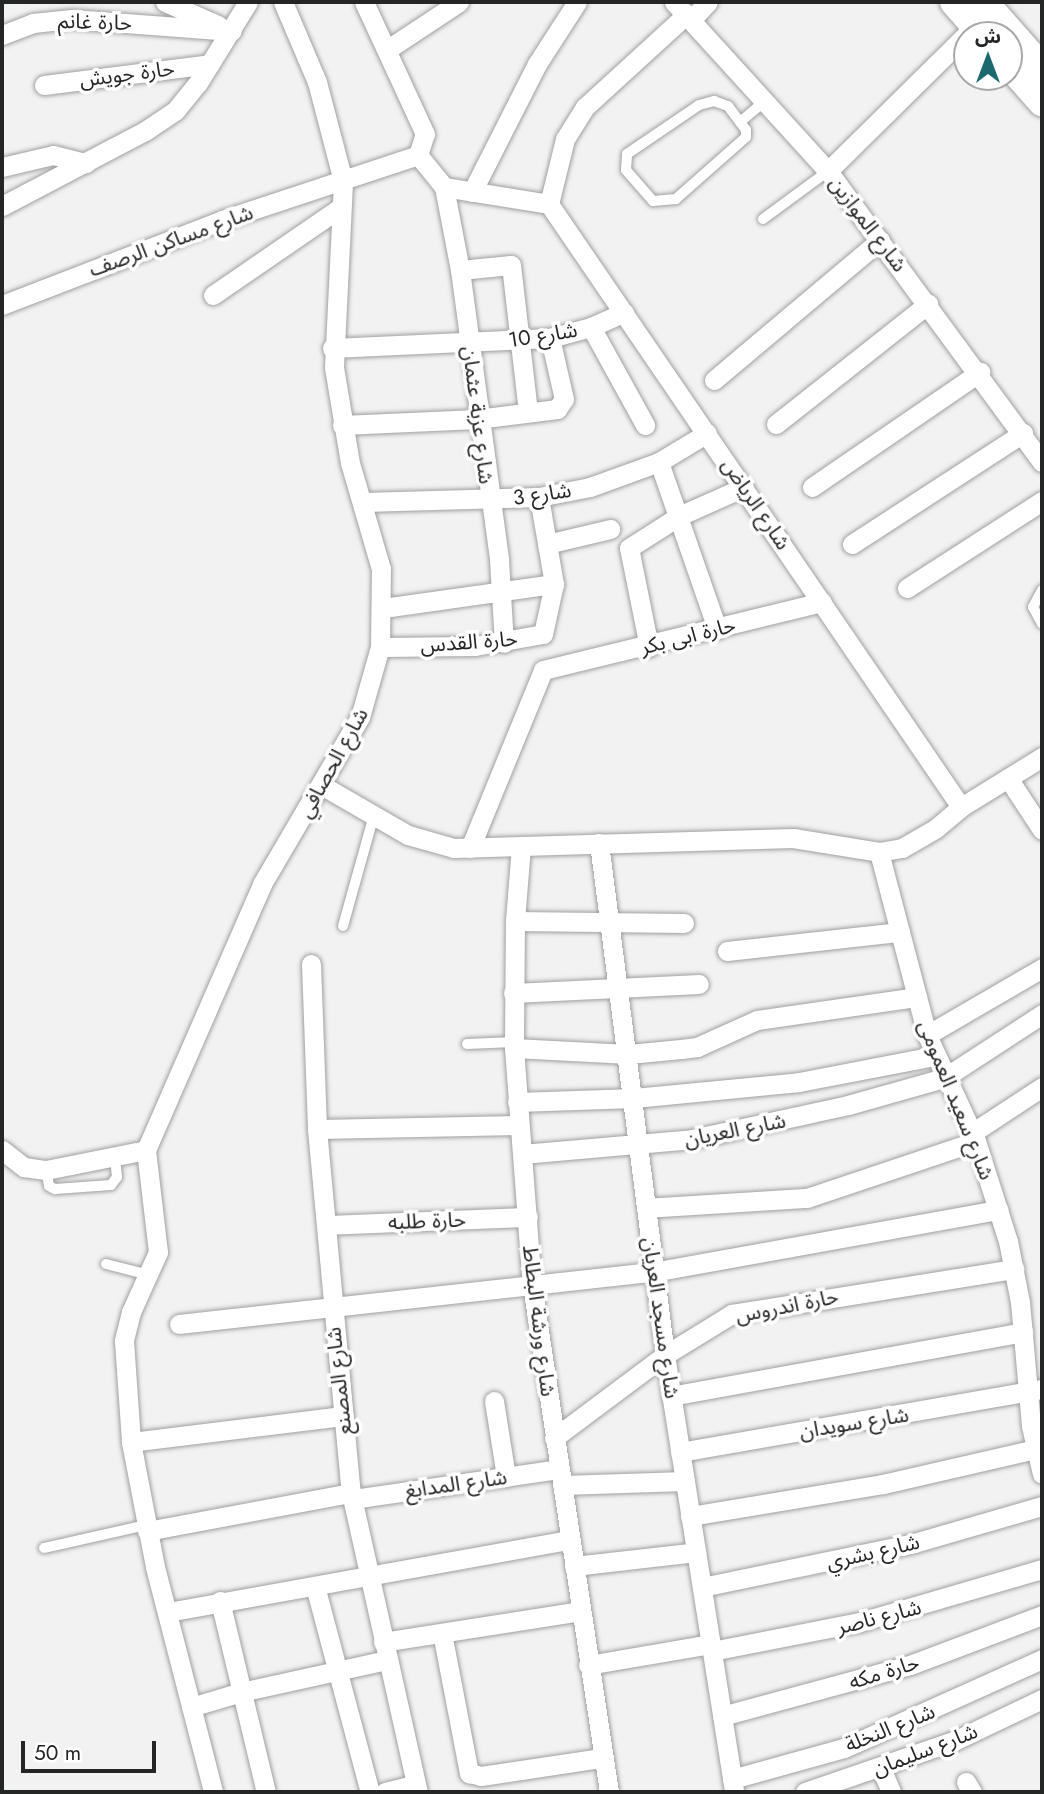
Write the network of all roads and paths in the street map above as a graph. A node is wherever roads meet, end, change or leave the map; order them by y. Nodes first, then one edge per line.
1 (165, 2) edge
2 (248, 2) edge
3 (283, 2) edge
4 (365, 2) edge
5 (458, 2) edge
6 (578, 2) edge
7 (708, 2) edge
8 (954, 2) edge
9 (684, 12) edge
10 (980, 21) edge
11 (232, 31) junction
12 (2, 35) edge
13 (953, 48) edge
14 (388, 49) junction
15 (1023, 54) edge
16 (210, 64) junction
17 (1042, 68) edge
18 (1023, 81) edge
19 (44, 85) dead end
20 (766, 100) junction
21 (1042, 102) edge
22 (740, 122) junction
23 (418, 155) junction
24 (86, 163) junction
25 (2, 167) edge
26 (828, 171) junction
27 (343, 181) junction
28 (444, 187) junction
29 (472, 192) junction
30 (548, 204) junction
31 (2, 206) edge
32 (341, 207) junction
33 (762, 219) dead end
34 (880, 240) junction
35 (460, 270) junction
36 (213, 295) dead end
37 (928, 304) junction
38 (2, 305) edge
39 (624, 312) junction
40 (591, 327) junction
41 (550, 338) junction
42 (520, 341) junction
43 (468, 343) junction
44 (332, 348) junction
45 (980, 372) junction
46 (714, 380) dead end
47 (528, 412) junction
48 (477, 419) junction
49 (776, 424) dead end
50 (342, 425) junction
51 (645, 425) dead end
52 (707, 433) junction
53 (1023, 433) junction
54 (659, 462) junction
55 (1042, 462) edge
56 (744, 487) junction
57 (812, 487) dead end
58 (539, 497) junction
59 (489, 500) junction
60 (1042, 501) edge
61 (363, 502) junction
62 (679, 516) junction
63 (610, 528) dead end
64 (548, 544) junction
65 (852, 544) dead end
66 (554, 584) junction
67 (907, 588) dead end
68 (1042, 590) edge
69 (502, 593) junction
70 (822, 602) junction
71 (383, 608) junction
72 (1042, 624) edge
73 (717, 629) junction
74 (504, 643) junction
75 (380, 647) junction
76 (649, 647) junction
77 (1042, 757) edge
78 (1008, 778) junction
79 (323, 786) junction
80 (961, 807) junction
81 (374, 816) junction
82 (1042, 830) edge
83 (599, 843) junction
84 (521, 846) junction
85 (470, 848) junction
86 (879, 852) junction
87 (515, 920) junction
88 (611, 923) junction
89 (684, 923) dead end
90 (343, 926) dead end
91 (900, 932) junction
92 (727, 951) dead end
93 (311, 964) dead end
94 (1042, 968) edge
95 (699, 984) dead end
96 (620, 990) junction
97 (513, 993) junction
98 (917, 997) junction
99 (1042, 1014) edge
100 (927, 1035) junction
101 (467, 1044) dead end
102 (514, 1045) junction
103 (629, 1054) junction
104 (934, 1056) junction
105 (944, 1078) junction
106 (1042, 1087) edge
107 (634, 1098) junction
108 (517, 1102) junction
109 (519, 1125) junction
110 (317, 1129) junction
111 (974, 1137) junction
112 (638, 1147) junction
113 (2, 1150) edge
114 (146, 1150) junction
115 (522, 1154) junction
116 (115, 1157) junction
117 (46, 1170) junction
118 (646, 1208) junction
119 (998, 1210) junction
120 (527, 1217) junction
121 (326, 1225) junction
122 (106, 1264) dead end
123 (1014, 1269) junction
124 (653, 1272) junction
125 (150, 1275) junction
126 (532, 1285) junction
127 (331, 1304) junction
128 (179, 1324) dead end
129 (1023, 1332) junction
130 (665, 1355) junction
131 (1035, 1392) edge
132 (671, 1395) junction
133 (494, 1401) dead end
134 (343, 1416) junction
135 (554, 1438) junction
136 (131, 1442) junction
137 (1036, 1449) junction
138 (680, 1452) junction
139 (1042, 1474) edge
140 (506, 1477) junction
141 (560, 1477) junction
142 (685, 1481) junction
143 (352, 1496) junction
144 (1042, 1506) edge
145 (690, 1516) junction
146 (147, 1528) junction
147 (569, 1540) junction
148 (44, 1548) dead end
149 (696, 1552) junction
150 (574, 1566) junction
151 (1042, 1569) edge
152 (370, 1578) junction
153 (315, 1586) junction
154 (702, 1587) junction
155 (220, 1601) junction
156 (580, 1611) junction
157 (168, 1612) junction
158 (1042, 1615) edge
159 (442, 1633) junction
160 (711, 1648) junction
161 (385, 1651) junction
162 (1042, 1659) edge
163 (588, 1665) junction
164 (337, 1671) junction
165 (241, 1692) junction
166 (1042, 1699) edge
167 (191, 1707) junction
168 (722, 1716) junction
169 (602, 1758) junction
170 (881, 1768) junction
171 (733, 1785) edge
172 (417, 1788) edge
173 (213, 1792) edge
174 (266, 1792) edge
175 (370, 1792) edge
176 (385, 1792) edge
177 (608, 1792) edge
178 (805, 1792) edge
179 (891, 1792) edge

1 - 11 street
2 - 11 street
3 - 27 street, شارع الحصافي
4 - 14 street
5 - 14 street
6 - 29 street
7 - 9 street
8 - 10 main road
9 - 20 street, شارع الموازين
9 - 30 street
11 - 12 street, حارة غانم
11 - 16 street
13 - 26 street
14 - 23 street
15 - 17 main road
16 - 19 street, حارة جويش
16 - 24 street
18 - 21 main road
20 - 22 lane
20 - 26 street, شارع الموازين
22 - 22 lane
23 - 27 street, شارع مساكن الرصف
23 - 28 street
24 - 25 street
24 - 31 street
26 - 33 lane
26 - 34 street, شارع الموازين
27 - 32 street, شارع الحصافي
27 - 38 street, شارع مساكن الرصف
28 - 29 street
28 - 35 street, شارع عزبة عثمان
29 - 30 street
30 - 39 street, شارع الرياض
32 - 36 street
32 - 44 street, شارع الحصافي
34 - 37 street, شارع الموازين
34 - 46 street
35 - 42 street
35 - 43 street, شارع عزبة عثمان
37 - 45 street, شارع الموازين
37 - 49 street
39 - 40 street, شارع 10
39 - 52 street, شارع الرياض
40 - 41 street, شارع 10
40 - 51 street
41 - 42 street, شارع 10
41 - 47 street
42 - 43 street, شارع 10
42 - 47 street
43 - 44 street, شارع 10
43 - 48 street, شارع عزبة عثمان
44 - 50 street, شارع الحصافي
45 - 53 street, شارع الموازين
45 - 57 street
47 - 48 street
48 - 50 street
48 - 59 street, شارع عزبة عثمان
50 - 61 street, شارع الحصافي
52 - 54 street, شارع 3
52 - 56 street, شارع الرياض
53 - 55 street, شارع الموازين
53 - 65 street
54 - 58 street, شارع 3
54 - 62 street
56 - 62 street
56 - 70 street, شارع الرياض
58 - 59 street, شارع 3
58 - 64 street, حارة القدس
59 - 61 street, شارع 3
59 - 69 street, شارع عزبة عثمان
60 - 67 street
61 - 71 street, شارع الحصافي
62 - 73 street
62 - 76 street
63 - 64 street
64 - 66 street, حارة القدس
66 - 69 street
66 - 74 street, حارة القدس
68 - 72 lane
69 - 71 street
69 - 74 street, شارع عزبة عثمان
70 - 73 street, حارة ابى بكر
70 - 80 street, شارع الرياض
71 - 75 street, شارع الحصافي
73 - 76 street, حارة ابى بكر
74 - 75 street, حارة القدس
75 - 79 street, شارع الحصافي
76 - 85 street, حارة ابى بكر
77 - 78 street
78 - 80 street
78 - 82 street
79 - 81 street
79 - 114 street, شارع الحصافي
80 - 86 street
81 - 85 street
81 - 90 lane
83 - 84 street
83 - 86 street
83 - 88 street, شارع مسجد العريان
84 - 85 street
84 - 87 street, شارع ورشة البطاط
86 - 91 street, شارع سعيد العمومى
87 - 88 street
87 - 97 street, شارع ورشة البطاط
88 - 89 street
88 - 96 street, شارع مسجد العريان
91 - 92 street
91 - 98 street, شارع سعيد العمومى
93 - 110 street, شارع المصنع
94 - 100 street
95 - 96 street
96 - 97 street
96 - 103 street, شارع مسجد العريان
97 - 102 street, شارع ورشة البطاط
98 - 100 street, شارع سعيد العمومى
98 - 103 street
99 - 105 street, شارع العريان
100 - 104 street, شارع سعيد العمومى
101 - 102 lane
102 - 103 street
102 - 108 street, شارع ورشة البطاط
103 - 107 street, شارع مسجد العريان
104 - 105 street, شارع سعيد العمومى
104 - 107 street
105 - 111 street, شارع سعيد العمومى
105 - 112 street, شارع العريان
106 - 111 street
107 - 108 street
107 - 112 street, شارع مسجد العريان
108 - 109 street, شارع ورشة البطاط
109 - 110 street
109 - 115 street, شارع ورشة البطاط
110 - 121 street, شارع المصنع
111 - 118 street
111 - 119 street, شارع سعيد العمومى
112 - 115 street, شارع العريان
112 - 118 street, شارع مسجد العريان
113 - 117 street
114 - 116 street
114 - 125 street
115 - 120 street, شارع ورشة البطاط
116 - 117 street
116 - 117 lane
118 - 124 street, شارع مسجد العريان
119 - 123 street, شارع سعيد العمومى
119 - 124 street
120 - 121 street, حارة طلبه
120 - 126 street, شارع ورشة البطاط
121 - 127 street, شارع المصنع
122 - 125 lane
123 - 129 street, شارع سعيد العمومى
123 - 130 street, حارة اندروس
124 - 126 street
124 - 130 street, شارع مسجد العريان
125 - 136 street
126 - 127 street
126 - 135 street, شارع ورشة البطاط
127 - 128 street
127 - 134 street, شارع المصنع
129 - 131 street, شارع سعيد العمومى
129 - 132 street
130 - 132 street, شارع مسجد العريان
130 - 135 street, حارة اندروس
131 - 137 street, شارع سعيد العمومى
131 - 138 street, شارع سويدان
132 - 138 street, شارع مسجد العريان
133 - 140 street
134 - 136 street
134 - 143 street, شارع المصنع
135 - 141 street, شارع ورشة البطاط
136 - 146 street
137 - 139 street, شارع سعيد العمومى
137 - 145 street
138 - 142 street, شارع مسجد العريان
140 - 141 street, شارع المدابغ
140 - 143 street, شارع المدابغ
141 - 142 street, شارع المدابغ
141 - 147 street, شارع ورشة البطاط
142 - 145 street, شارع مسجد العريان
143 - 146 street, شارع المدابغ
143 - 152 street, شارع المصنع
144 - 154 street, شارع بشري
145 - 149 street, شارع مسجد العريان
146 - 148 lane
146 - 157 street
147 - 150 street, شارع ورشة البطاط
147 - 152 street
149 - 150 street
149 - 154 street, شارع مسجد العريان
150 - 156 street, شارع ورشة البطاط
151 - 160 street, شارع ناصر
152 - 153 street
152 - 161 street, شارع المصنع
153 - 155 street
153 - 164 street
154 - 160 street, شارع مسجد العريان
155 - 157 street
155 - 165 street
156 - 159 street
156 - 163 street, شارع ورشة البطاط
157 - 167 street
158 - 168 street, حارة مكه
159 - 161 street
159 - 169 street
160 - 163 street, شارع ناصر
160 - 168 street, شارع مسجد العريان
161 - 164 street
161 - 172 street, شارع المصنع
162 - 171 street, شارع النخلة
163 - 169 street, شارع ورشة البطاط
164 - 165 street
164 - 175 street
165 - 167 street
165 - 174 street
166 - 170 street, شارع سليمان
167 - 173 street
168 - 171 street, شارع مسجد العريان
169 - 177 street, شارع ورشة البطاط
170 - 178 street, شارع سليمان
170 - 179 street
172 - 176 street

